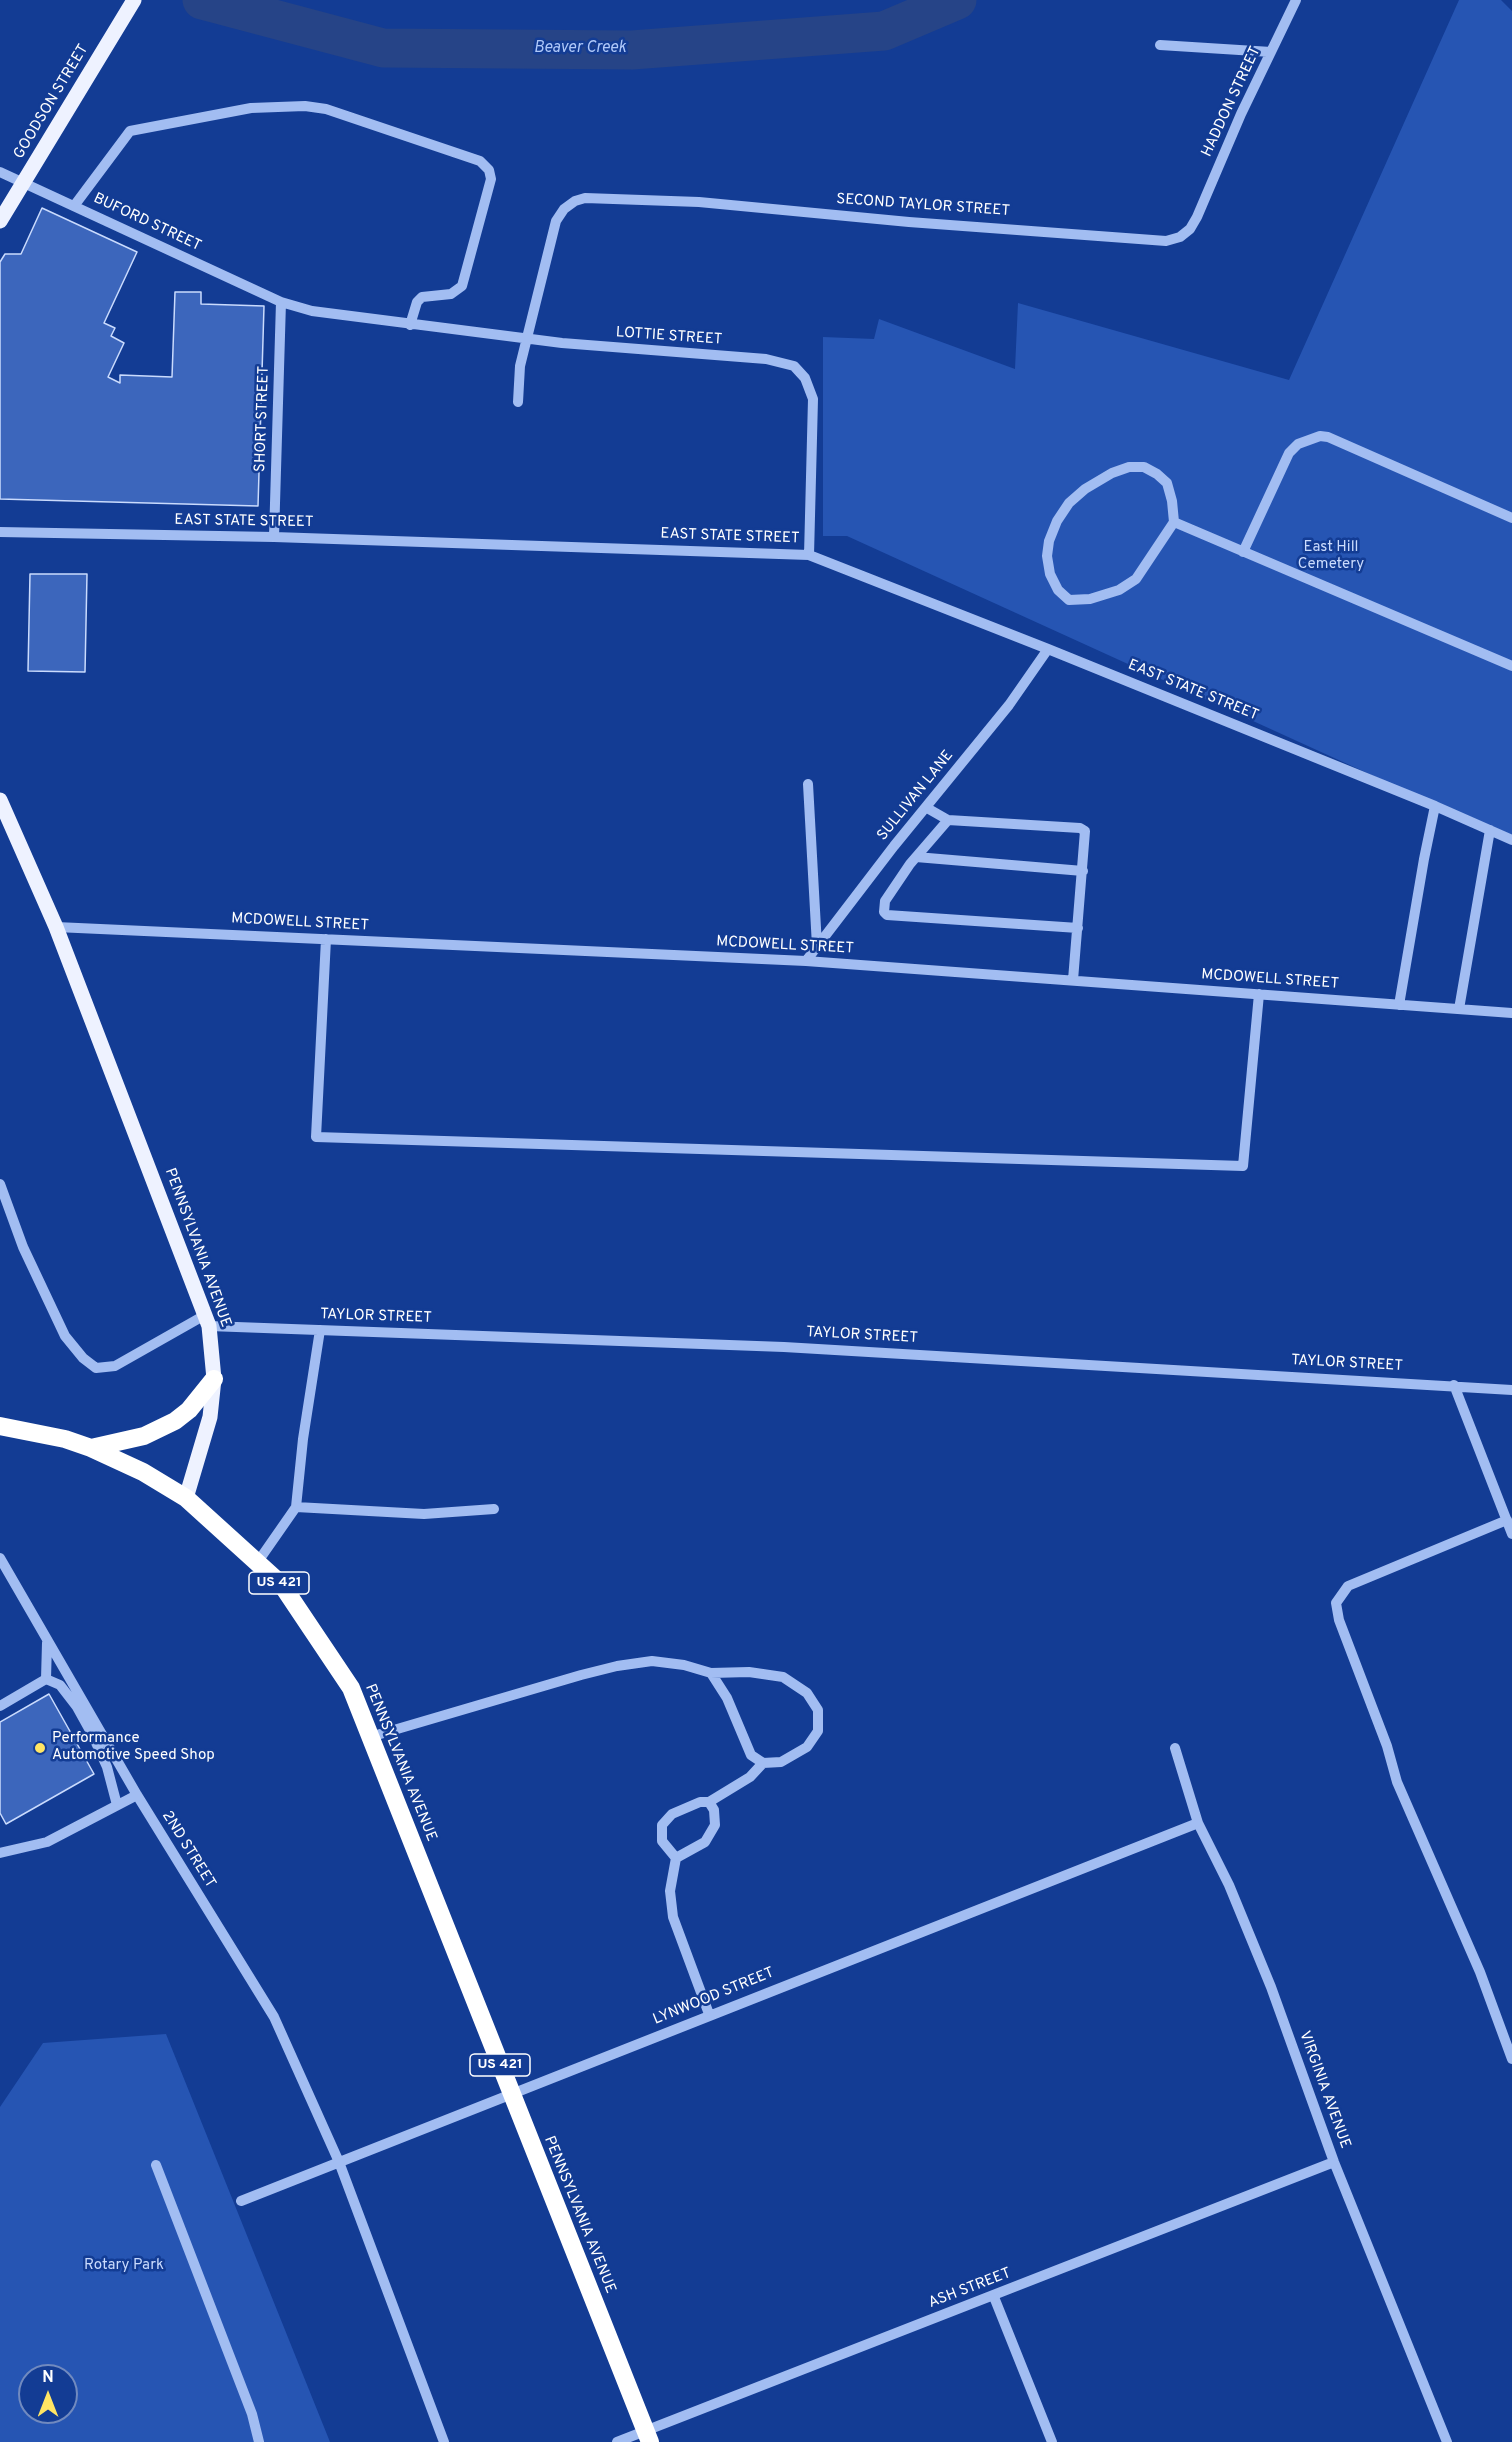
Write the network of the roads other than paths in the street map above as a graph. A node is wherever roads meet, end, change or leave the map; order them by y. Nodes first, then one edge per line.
1 (134, 0) edge
2 (1296, 0) edge
3 (1160, 45) dead end
4 (1271, 52) junction
5 (0, 172) edge
6 (24, 183) junction
7 (74, 206) junction
8 (1197, 217) joint
9 (0, 221) edge
10 (282, 302) junction
11 (410, 325) junction
12 (526, 337) junction
13 (518, 402) dead end
14 (1512, 518) edge
15 (1174, 522) junction
16 (0, 532) edge
17 (274, 537) junction
18 (1244, 552) junction
19 (809, 555) junction
20 (1048, 649) junction
21 (1512, 666) edge
22 (808, 784) dead end
23 (0, 800) edge
24 (1435, 806) junction
25 (927, 808) junction
26 (948, 820) junction
27 (1490, 830) junction
28 (1512, 840) edge
29 (916, 857) junction
30 (1083, 871) junction
31 (56, 927) junction
32 (1078, 928) junction
33 (326, 939) junction
34 (817, 946) junction
35 (806, 961) junction
36 (1073, 980) junction
37 (1259, 994) junction
38 (1399, 1005) junction
39 (1459, 1009) junction
40 (1512, 1013) edge
41 (0, 1184) edge
42 (207, 1320) junction
43 (320, 1330) junction
44 (214, 1379) junction
45 (1454, 1385) junction
46 (1512, 1390) edge
47 (0, 1426) edge
48 (91, 1448) junction
49 (186, 1498) junction
50 (296, 1507) junction
51 (494, 1509) dead end
52 (1507, 1520) junction
53 (1512, 1534) edge
54 (0, 1558) edge
55 (257, 1563) junction
56 (47, 1643) junction
57 (711, 1673) junction
58 (46, 1679) junction
59 (0, 1706) edge
60 (370, 1737) junction
61 (1175, 1748) dead end
62 (763, 1763) junction
63 (137, 1795) junction
64 (709, 1802) junction
65 (117, 1805) junction
66 (1198, 1823) junction
67 (0, 1853) edge
68 (676, 1858) junction
69 (710, 2014) junction
70 (1512, 2059) edge
71 (512, 2093) junction
72 (1334, 2162) junction
73 (339, 2163) junction
74 (156, 2165) dead end
75 (241, 2201) dead end
76 (994, 2297) junction
77 (648, 2436) edge
78 (259, 2442) edge
79 (444, 2442) edge
80 (616, 2442) edge
81 (1052, 2442) edge
82 (1447, 2442) edge

1 - 6 main road, GOODSON STREET
2 - 4 street, HADDON STREET
3 - 4 street
4 - 8 street, HADDON STREET
5 - 6 street, BUFORD STREET
6 - 7 street, BUFORD STREET
6 - 9 main road, GOODSON STREET
7 - 10 street, BUFORD STREET
7 - 11 street
8 - 12 street, SECOND TAYLOR STREET
10 - 11 street, LOTTIE STREET
10 - 17 street, SHORT STREET
11 - 12 street, LOTTIE STREET
12 - 13 street
12 - 19 street, LOTTIE STREET
14 - 18 street
15 - 15 street
15 - 18 street
16 - 17 street, EAST STATE STREET
17 - 19 street, EAST STATE STREET
18 - 21 street
19 - 20 street, EAST STATE STREET
20 - 24 street, EAST STATE STREET
20 - 25 street, SULLIVAN LANE
22 - 34 street
23 - 31 main road, PENNSYLVANIA AVENUE
24 - 27 street, EAST STATE STREET
24 - 38 street
25 - 26 street
25 - 34 street, SULLIVAN LANE
26 - 29 street
26 - 30 street
27 - 28 street, EAST STATE STREET
27 - 39 street
29 - 30 street
29 - 32 street
30 - 32 street
31 - 33 street, MCDOWELL STREET
31 - 42 main road, PENNSYLVANIA AVENUE
32 - 36 street
33 - 35 street, MCDOWELL STREET
33 - 37 street
34 - 35 street, SULLIVAN LANE
35 - 36 street, MCDOWELL STREET
36 - 37 street, MCDOWELL STREET
37 - 38 street, MCDOWELL STREET
38 - 39 street, MCDOWELL STREET
39 - 40 street, MCDOWELL STREET
41 - 42 street
42 - 43 street, TAYLOR STREET
42 - 44 main road, PENNSYLVANIA AVENUE
43 - 45 street, TAYLOR STREET
43 - 50 street
44 - 48 highway
44 - 49 main road, PENNSYLVANIA AVENUE
45 - 46 street, TAYLOR STREET
45 - 52 street
47 - 48 highway, US 421
48 - 49 highway, US 421
49 - 55 highway, PENNSYLVANIA AVENUE / US 421
50 - 51 street
50 - 55 street
52 - 53 street
52 - 70 street
54 - 56 street, 2ND STREET
55 - 60 highway, PENNSYLVANIA AVENUE / US 421
56 - 58 street
56 - 63 street, 2ND STREET
57 - 60 street
57 - 62 street
57 - 62 street
58 - 59 street
58 - 65 street
60 - 71 highway, PENNSYLVANIA AVENUE / US 421
61 - 66 street, VIRGINIA AVENUE
62 - 64 street
63 - 65 street
63 - 73 street, 2ND STREET
64 - 68 street
64 - 68 street
65 - 67 street
66 - 69 street, LYNWOOD STREET
66 - 72 street, VIRGINIA AVENUE
68 - 69 street
69 - 71 street, LYNWOOD STREET
71 - 73 street, LYNWOOD STREET
71 - 77 highway, PENNSYLVANIA AVENUE / US 421
72 - 76 street, ASH STREET
72 - 82 street, VIRGINIA AVENUE
73 - 75 street, LYNWOOD STREET
73 - 79 street, 2ND STREET
74 - 78 street
76 - 77 street, ASH STREET
76 - 81 street
77 - 80 street, ASH STREET

